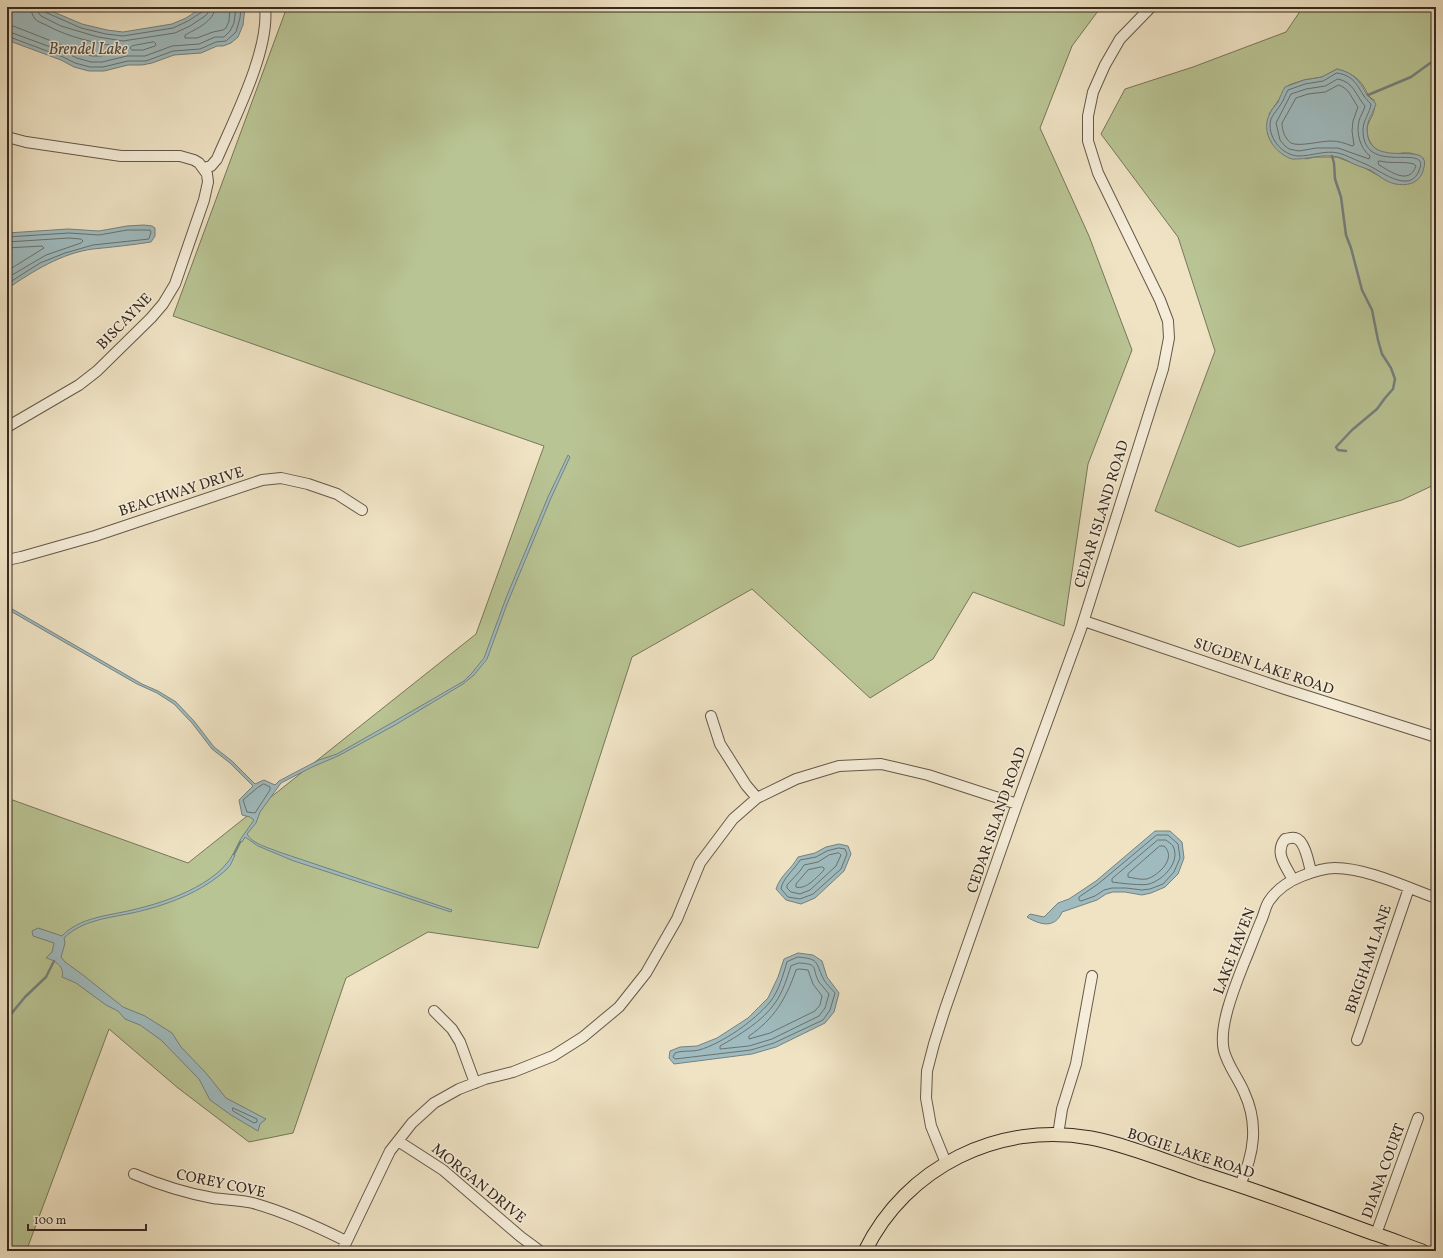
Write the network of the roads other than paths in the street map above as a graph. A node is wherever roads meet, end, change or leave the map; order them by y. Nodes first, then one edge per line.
1 (265, 7) edge
2 (1151, 7) edge
3 (7, 137) edge
4 (204, 168) junction
5 (7, 427) edge
6 (362, 510) dead end
7 (7, 560) edge
8 (1084, 621) junction
9 (712, 716) dead end
10 (1436, 737) edge
11 (757, 798) junction
12 (1017, 804) junction
13 (1311, 872) junction
14 (1293, 880) junction
15 (1408, 888) junction
16 (1436, 898) edge
17 (1092, 976) dead end
18 (434, 1011) dead end
19 (1357, 1040) dead end
20 (475, 1083) junction
21 (1418, 1118) dead end
22 (1058, 1135) junction
23 (398, 1141) junction
24 (946, 1163) junction
25 (134, 1174) dead end
26 (1240, 1185) junction
27 (1376, 1234) junction
28 (346, 1241) junction
29 (342, 1251) edge
30 (540, 1251) edge
31 (865, 1251) edge
32 (1422, 1251) edge

1 - 4 street
2 - 8 street, CEDAR ISLAND ROAD
3 - 4 street
4 - 5 street, BISCAYNE
6 - 7 street, BEACHWAY DRIVE
8 - 10 street, SUGDEN LAKE ROAD
8 - 12 street, CEDAR ISLAND ROAD
9 - 11 street
11 - 12 street
11 - 20 street
12 - 24 street, CEDAR ISLAND ROAD
13 - 14 street, LAKE HAVEN
13 - 14 street
13 - 15 street, LAKE HAVEN
14 - 26 street, LAKE HAVEN
15 - 16 street, LAKE HAVEN
15 - 19 street, BRIGHAM LANE
17 - 22 street
18 - 20 street
20 - 23 street
21 - 27 street, DIANA COURT
22 - 24 main road, BOGIE LAKE ROAD
22 - 26 main road, BOGIE LAKE ROAD
23 - 28 street
23 - 30 street, MORGAN DRIVE
24 - 31 main road, BOGIE LAKE ROAD
25 - 28 street, COREY COVE
26 - 27 main road, BOGIE LAKE ROAD
27 - 32 main road, BOGIE LAKE ROAD
28 - 29 street

